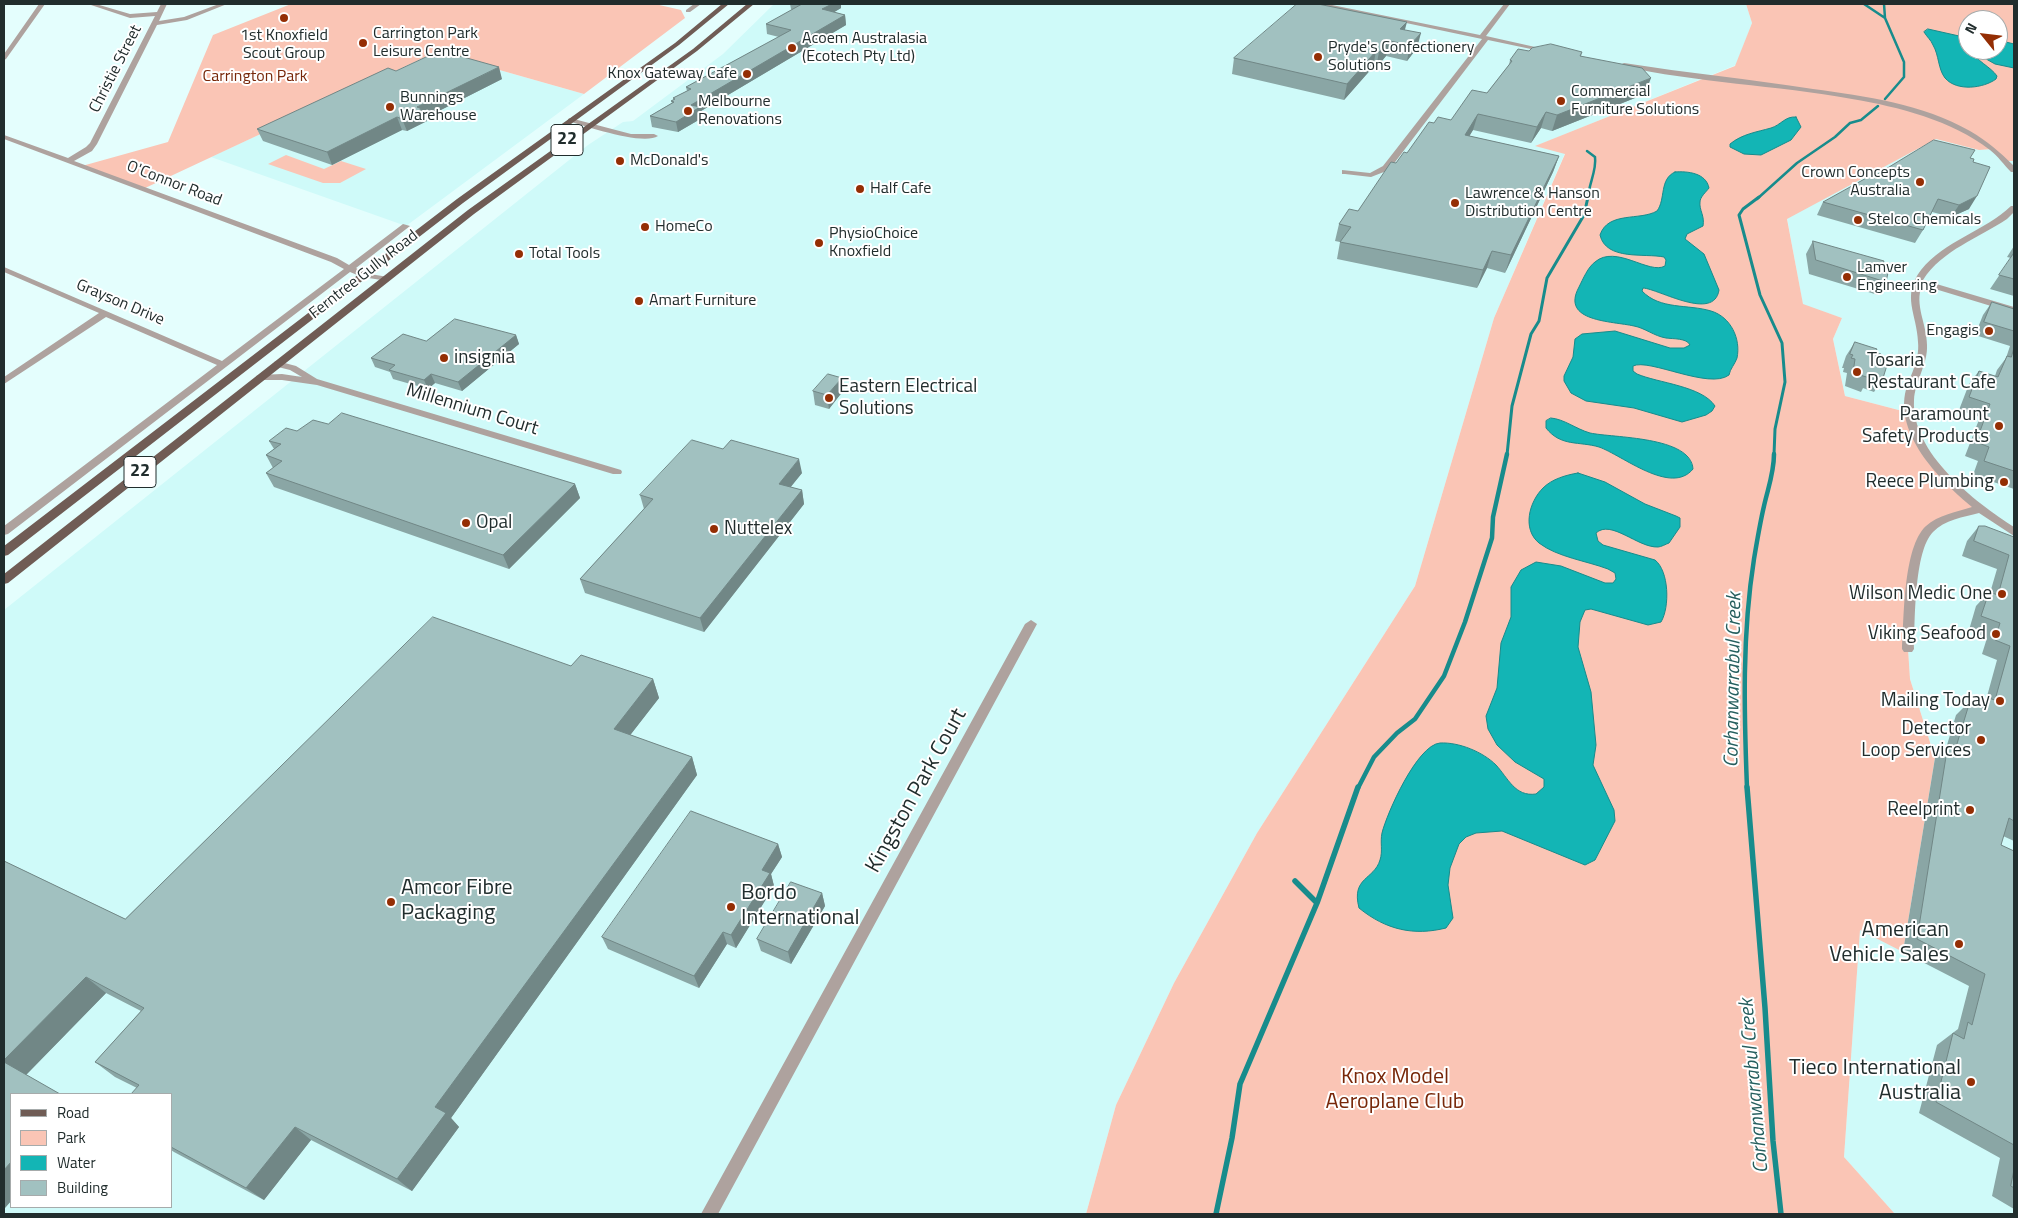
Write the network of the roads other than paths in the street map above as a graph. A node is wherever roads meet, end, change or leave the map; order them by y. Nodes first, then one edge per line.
1 (42, 4) edge
2 (91, 4) edge
3 (164, 4) edge
4 (224, 4) edge
5 (698, 4) edge
6 (726, 4) edge
7 (751, 4) edge
8 (1319, 4) edge
9 (1507, 4) edge
10 (688, 11) dead end
11 (158, 14) junction
12 (155, 23) junction
13 (1484, 37) junction
14 (16, 41) junction
15 (7, 42) dead end
16 (1558, 52) edge
17 (4, 58) edge
18 (1614, 64) edge
19 (574, 118) junction
20 (596, 120) junction
21 (588, 126) junction
22 (4, 136) edge
23 (65, 160) junction
24 (2006, 161) junction
25 (2014, 161) edge
26 (2014, 170) edge
27 (1345, 172) dead end
28 (2014, 208) edge
29 (406, 226) dead end
30 (334, 260) junction
31 (358, 262) junction
32 (375, 266) junction
33 (4, 269) edge
34 (349, 269) junction
35 (362, 275) junction
36 (385, 279) junction
37 (1918, 281) junction
38 (2014, 310) edge
39 (105, 313) junction
40 (277, 364) junction
41 (224, 365) junction
42 (259, 378) junction
43 (4, 381) edge
44 (318, 382) junction
45 (214, 390) junction
46 (617, 472) dead end
47 (1979, 509) junction
48 (4, 531) edge
49 (2014, 532) edge
50 (4, 552) edge
51 (4, 580) edge
52 (1031, 624) dead end
53 (1908, 649) dead end
54 (709, 1214) edge

1 - 14 street
2 - 11 street
3 - 11 street, Christie Street
4 - 12 street
5 - 10 street
6 - 19 main road, Ferntree Gully Road / 22
7 - 20 main road, Ferntree Gully Road / 22
8 - 13 street
9 - 13 street
11 - 12 street, Christie Street
12 - 23 street, Christie Street
13 - 16 street
13 - 27 street
14 - 15 street
14 - 17 street
18 - 24 street
19 - 20 street
19 - 21 street
19 - 32 main road, Ferntree Gully Road / 22
20 - 21 main road, Ferntree Gully Road / 22
20 - 21 street
21 - 36 main road, Ferntree Gully Road / 22
22 - 23 street, O'Connor Road
23 - 30 street, O'Connor Road
24 - 25 street
24 - 26 street
28 - 37 street
29 - 31 street, Ferntree Gully Road
30 - 31 street, O'Connor Road
30 - 34 street, O'Connor Road
31 - 32 street, O'Connor Road
31 - 34 street, Ferntree Gully Road
32 - 35 main road, Ferntree Gully Road / 22
32 - 36 street
33 - 39 street, Grayson Drive
34 - 35 street, O'Connor Road
34 - 41 street, Ferntree Gully Road
35 - 36 street, O'Connor Road
35 - 45 main road, Ferntree Gully Road / 22
36 - 40 main road, Ferntree Gully Road / 22
37 - 38 street
37 - 47 street
39 - 41 street, Grayson Drive
39 - 43 street
40 - 42 main road, Ferntree Gully Road / 22
40 - 44 street, Millennium Court
40 - 45 main road
41 - 48 street, Ferntree Gully Road
42 - 44 street, Millennium Court
42 - 51 main road, Ferntree Gully Road / 22
44 - 46 street, Millennium Court
45 - 50 main road, Ferntree Gully Road / 22
47 - 49 street
47 - 53 street
52 - 54 street, Kingston Park Court

